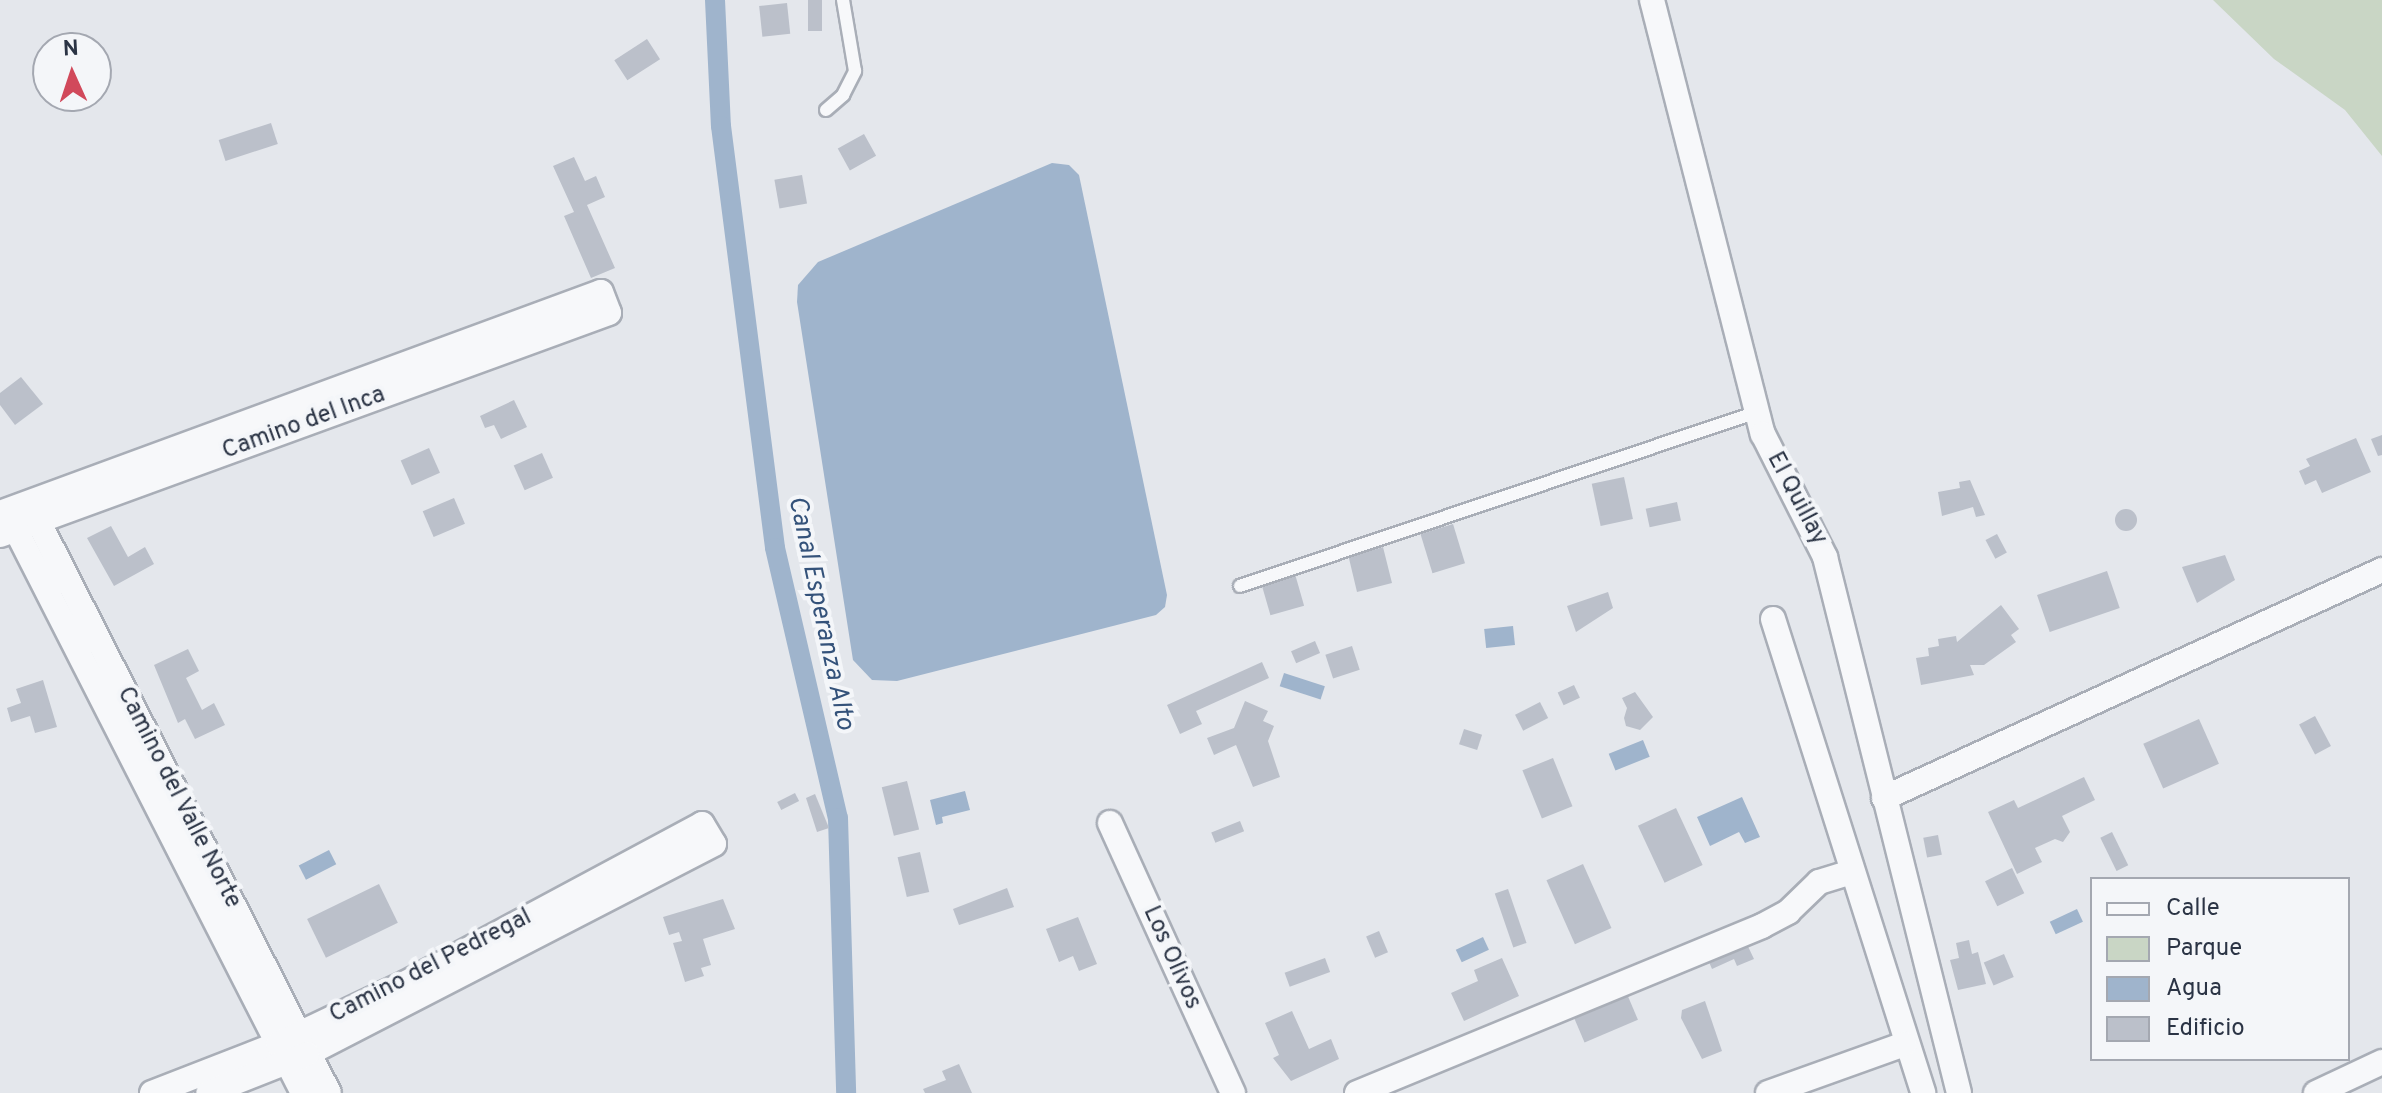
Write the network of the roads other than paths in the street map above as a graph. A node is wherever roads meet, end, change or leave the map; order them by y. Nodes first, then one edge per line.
1 (843, 0) edge
2 (1652, 0) edge
3 (826, 110) dead end
4 (605, 303) dead end
5 (1757, 412) junction
6 (15, 519) edge
7 (2382, 570) edge
8 (1240, 586) dead end
9 (1773, 619) dead end
10 (1884, 798) junction
11 (1110, 823) dead end
12 (708, 834) dead end
13 (1851, 872) junction
14 (1905, 1044) junction
15 (292, 1049) junction
16 (2382, 1062) edge
17 (152, 1093) edge
18 (208, 1093) edge
19 (303, 1093) edge
20 (329, 1093) edge
21 (1233, 1093) edge
22 (1357, 1093) edge
23 (1769, 1093) edge
24 (1923, 1093) edge
25 (1959, 1093) edge
26 (2316, 1093) edge

1 - 3 lane
2 - 5 street, El Quillay
4 - 6 street, Camino del Inca
5 - 8 lane
5 - 10 street, El Quillay
6 - 15 street, Camino del Valle Norte
7 - 10 street
9 - 13 street
10 - 25 street, El Quillay
11 - 21 street, Los Olivos
12 - 15 street, Camino del Pedregal
13 - 14 street
13 - 22 street
14 - 23 street
14 - 24 street
15 - 17 street, Camino del Pedregal
15 - 18 street, Camino del Pedregal
15 - 19 street, Camino del Valle Norte
15 - 20 street, Camino del Valle Norte
16 - 26 street

